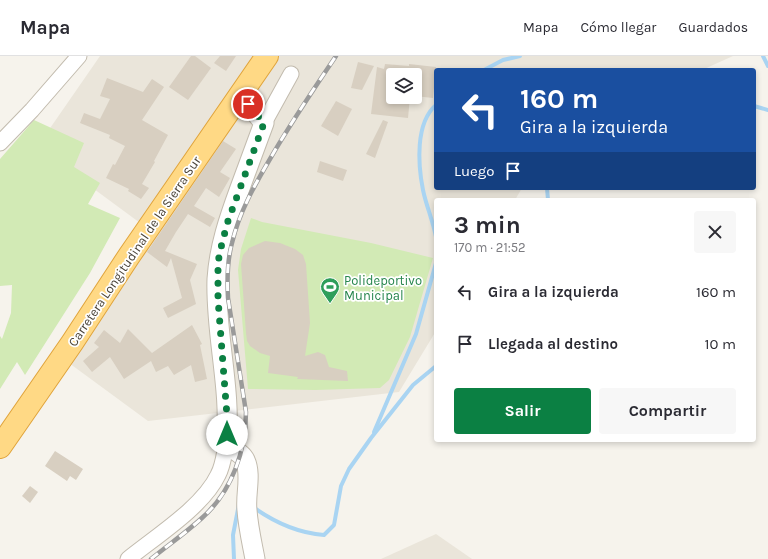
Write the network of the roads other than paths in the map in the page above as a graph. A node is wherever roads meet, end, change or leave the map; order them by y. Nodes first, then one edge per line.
1 (79, 56) edge
2 (267, 56) edge
3 (291, 74) dead end
4 (241, 95) junction
5 (264, 123) junction
6 (0, 143) edge
7 (226, 445) junction
8 (0, 447) edge
9 (128, 559) edge
10 (255, 559) edge

1 - 6 street
2 - 4 highway, Carretera Longitudinal de la Sierra Sur
3 - 5 street
4 - 5 street
4 - 8 highway, Carretera Longitudinal de la Sierra Sur
5 - 7 street
7 - 9 street
7 - 10 street

